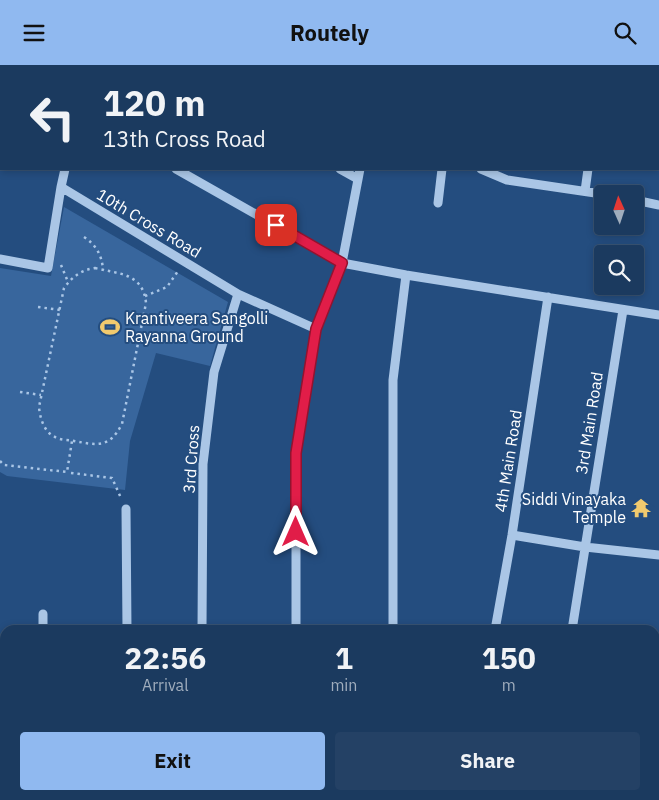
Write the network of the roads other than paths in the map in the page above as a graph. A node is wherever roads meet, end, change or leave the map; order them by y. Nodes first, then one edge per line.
1 (65, 170) edge
2 (178, 170) edge
3 (342, 170) edge
4 (360, 170) edge
5 (442, 170) edge
6 (483, 170) edge
7 (509, 170) edge
8 (588, 170) edge
9 (358, 179) junction
10 (507, 179) junction
11 (61, 187) junction
12 (584, 191) junction
13 (594, 193) edge
14 (644, 202) edge
15 (438, 203) dead end
16 (659, 205) edge
17 (0, 259) edge
18 (342, 263) junction
19 (406, 275) junction
20 (238, 294) junction
21 (548, 297) junction
22 (623, 310) junction
23 (659, 315) edge
24 (316, 329) junction
25 (126, 509) road end
26 (512, 535) junction
27 (585, 547) junction
28 (659, 555) edge
29 (43, 615) dead end
30 (43, 625) edge
31 (127, 625) edge
32 (202, 625) edge
33 (296, 625) edge
34 (393, 625) edge
35 (496, 625) edge
36 (573, 625) edge

1 - 11 street
2 - 18 street
3 - 9 street
4 - 9 street
5 - 15 street
6 - 10 street
7 - 10 street
8 - 12 street
9 - 18 street
10 - 12 street
11 - 17 street
11 - 20 street, 10th Cross Road
12 - 13 street
14 - 16 street
18 - 19 street
18 - 24 street
19 - 21 street
19 - 34 street
20 - 24 street, 10th Cross Road
20 - 32 street, 3rd Cross
21 - 22 street
21 - 26 street, 4th Main Road
22 - 23 street
22 - 27 street, 3rd Main Road
24 - 33 street
25 - 31 street
26 - 27 street
26 - 35 street, 4th Main Road
27 - 28 street
27 - 36 street, 3rd Main Road
29 - 30 street

